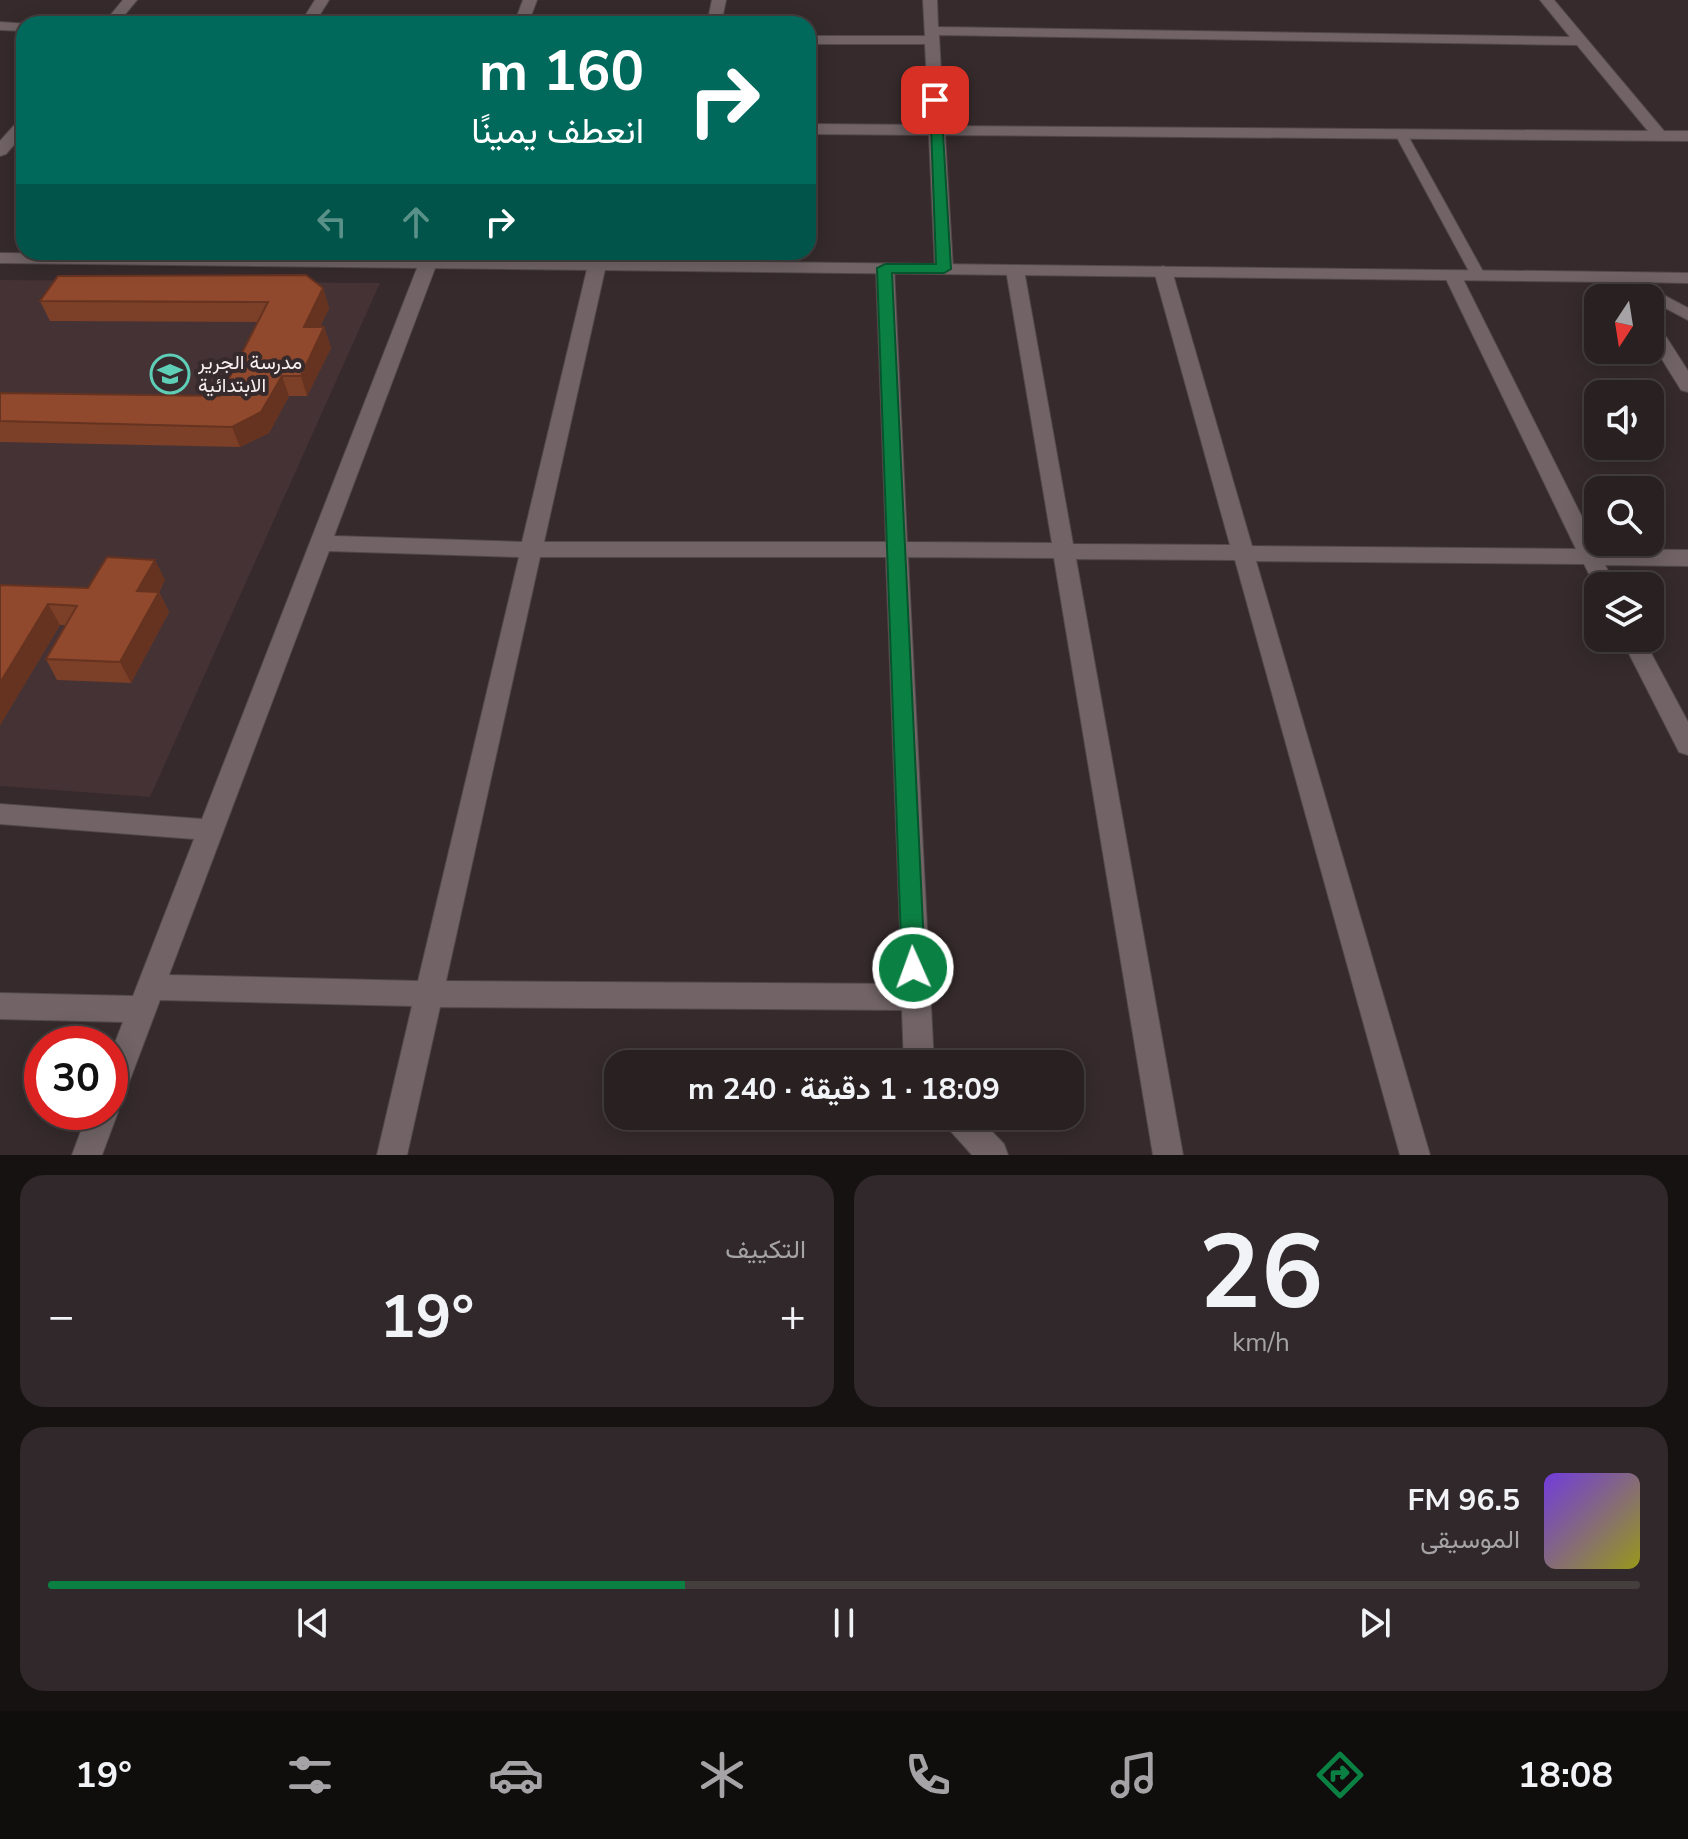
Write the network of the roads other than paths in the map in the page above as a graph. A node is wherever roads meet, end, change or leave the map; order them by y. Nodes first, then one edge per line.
1 (130, 0) edge
2 (930, 0) edge
3 (1547, 0) edge
4 (117, 16) edge
5 (931, 36) junction
6 (816, 40) edge
7 (1580, 41) junction
8 (816, 129) edge
9 (936, 130) junction
10 (16, 132) edge
11 (1401, 134) junction
12 (1660, 136) junction
13 (1688, 136) edge
14 (0, 151) edge
15 (429, 260) edge
16 (493, 260) edge
17 (597, 265) junction
18 (885, 268) junction
19 (944, 269) junction
20 (1015, 270) junction
21 (1163, 271) junction
22 (1453, 275) junction
23 (1478, 275) junction
24 (1620, 277) junction
25 (1688, 278) edge
26 (1624, 284) edge
27 (1688, 315) edge
28 (1664, 347) edge
29 (1688, 386) edge
30 (320, 543) junction
31 (896, 549) junction
32 (532, 550) junction
33 (1062, 551) junction
34 (1244, 553) junction
35 (1590, 557) junction
36 (1688, 558) edge
37 (1598, 572) edge
38 (1639, 652) edge
39 (1688, 745) edge
40 (0, 814) edge
41 (211, 830) junction
42 (429, 994) junction
43 (915, 997) junction
44 (146, 998) junction
45 (0, 1006) edge
46 (128, 1046) edge
47 (918, 1050) edge
48 (96, 1130) edge
49 (970, 1130) edge
50 (87, 1155) edge
51 (392, 1155) edge
52 (993, 1155) edge
53 (1168, 1155) edge
54 (1415, 1155) edge

1 - 4 street
2 - 5 street
3 - 7 street
5 - 6 street
5 - 7 street
5 - 9 street
7 - 12 street
8 - 9 street
9 - 11 street
9 - 19 street
10 - 14 street
11 - 12 street
11 - 23 lane
12 - 13 street
15 - 30 street
16 - 17 street
17 - 18 street
17 - 32 street
18 - 19 street
18 - 31 street
19 - 20 street
20 - 21 street
20 - 33 street
21 - 22 street
21 - 34 street
22 - 23 street
22 - 35 street
23 - 24 street
24 - 25 street
24 - 26 street
24 - 27 street
28 - 29 street
30 - 32 street
30 - 41 street
31 - 32 street
31 - 33 street
31 - 43 street
32 - 42 street
33 - 34 street
33 - 53 street
34 - 35 street
34 - 54 street
35 - 36 street
35 - 37 street
38 - 39 street
40 - 41 street
41 - 44 street
42 - 43 street
42 - 44 street
42 - 51 street
43 - 47 street
44 - 45 street
44 - 46 street
48 - 50 street
49 - 52 street

